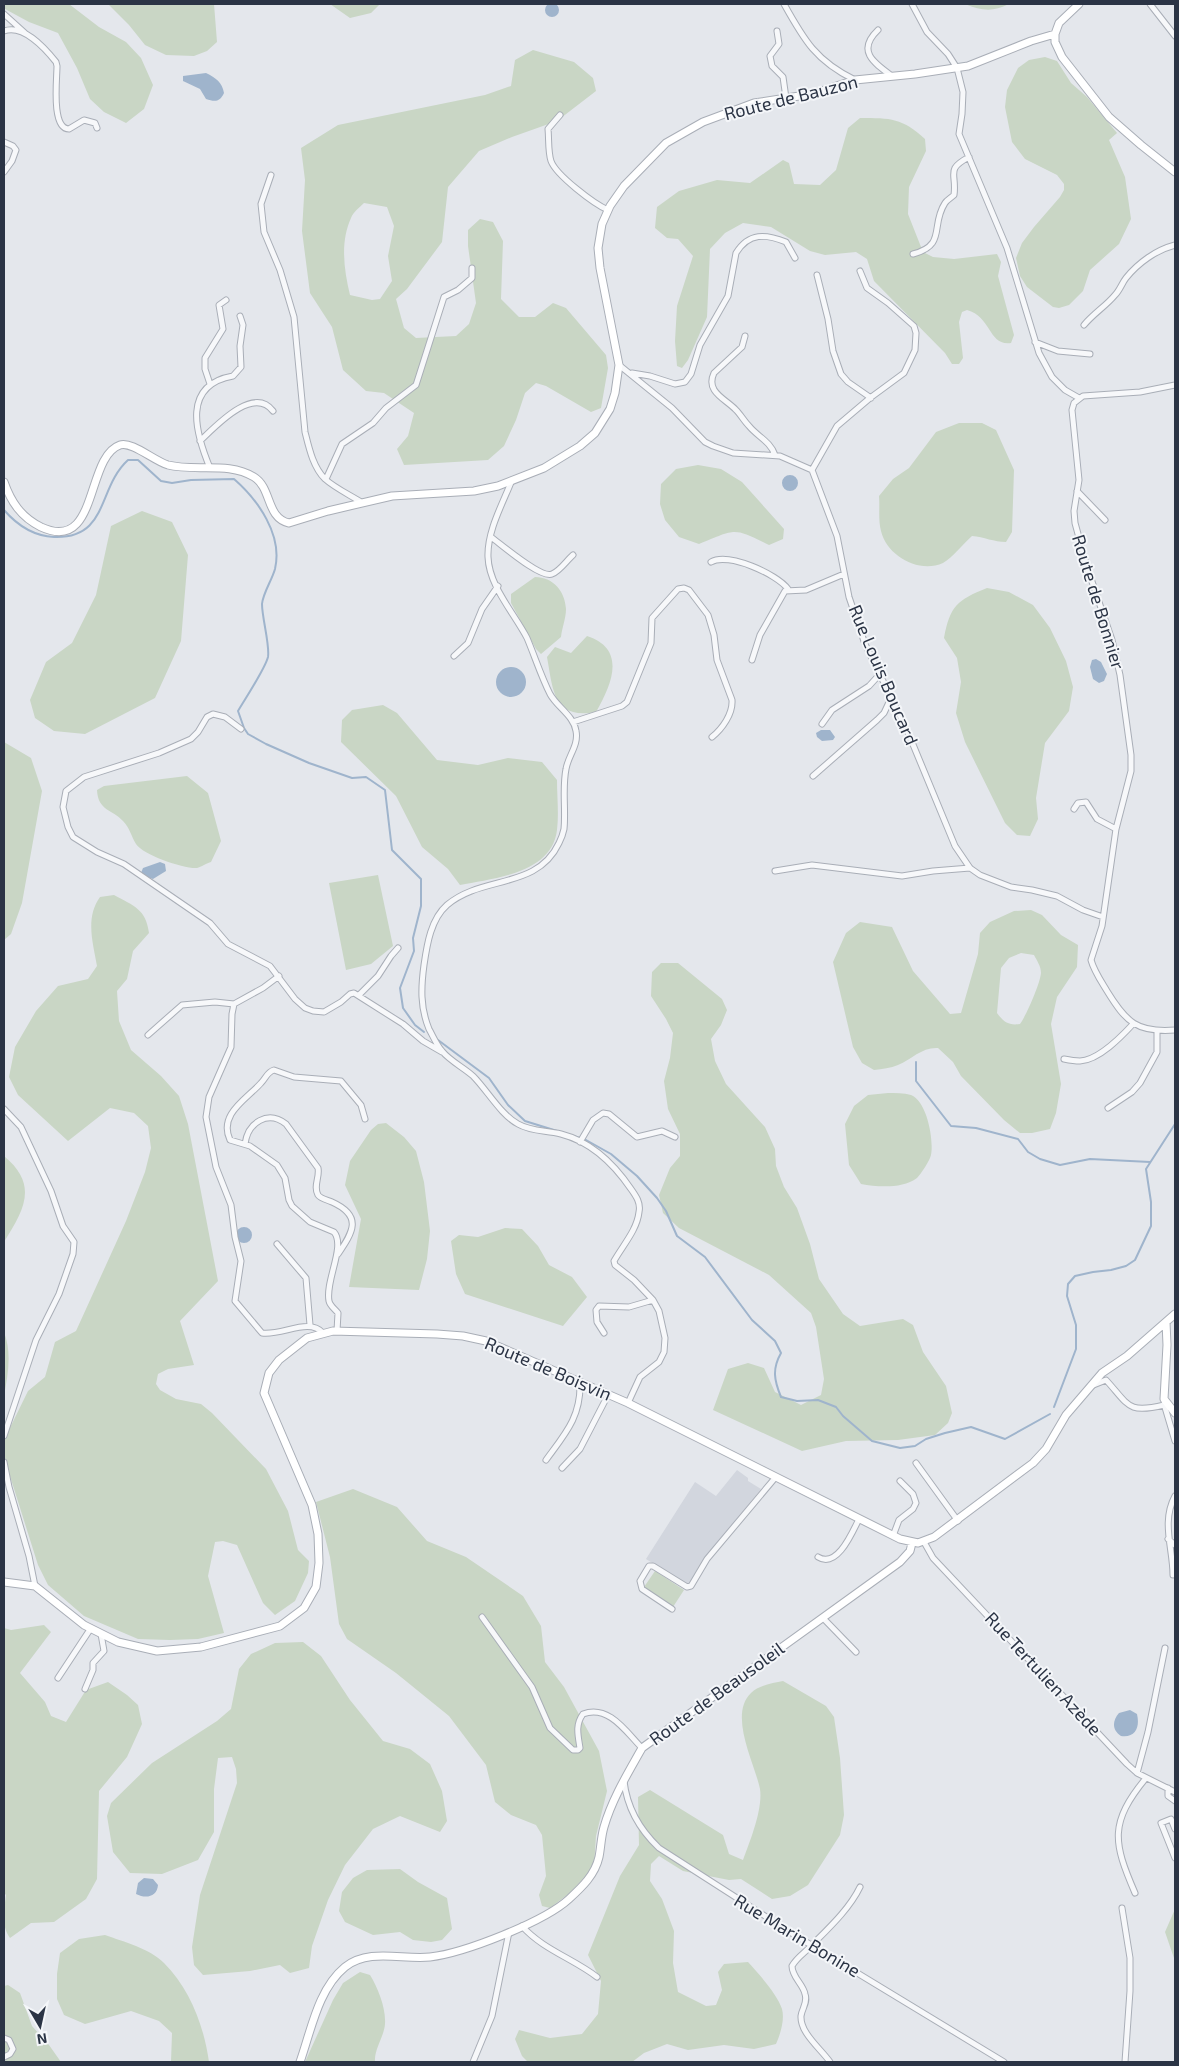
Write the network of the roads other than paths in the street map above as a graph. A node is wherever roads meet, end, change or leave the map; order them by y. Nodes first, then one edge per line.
1 (784, 4) edge
2 (912, 4) edge
3 (1079, 4) edge
4 (1150, 4) edge
5 (4, 14) edge
6 (878, 30) dead end
7 (777, 31) dead end
8 (4, 32) edge
9 (25, 34) junction
10 (1054, 34) junction
11 (1175, 36) edge
12 (957, 68) junction
13 (892, 76) junction
14 (855, 80) junction
15 (786, 98) junction
16 (560, 115) dead end
17 (98, 128) dead end
18 (4, 142) edge
19 (969, 157) junction
20 (4, 172) edge
21 (1175, 172) edge
22 (271, 175) dead end
23 (608, 210) junction
24 (1175, 246) edge
25 (913, 254) dead end
26 (795, 258) dead end
27 (472, 268) dead end
28 (860, 271) dead end
29 (817, 275) dead end
30 (226, 300) dead end
31 (240, 316) dead end
32 (1084, 325) dead end
33 (746, 336) dead end
34 (1035, 342) junction
35 (1090, 354) dead end
36 (619, 365) junction
37 (631, 373) junction
38 (210, 384) junction
39 (1175, 385) edge
40 (872, 398) junction
41 (1079, 398) junction
42 (272, 411) dead end
43 (200, 441) junction
44 (775, 455) junction
45 (210, 468) junction
46 (812, 470) junction
47 (326, 479) junction
48 (512, 480) junction
49 (4, 482) edge
50 (1077, 491) junction
51 (361, 502) junction
52 (1105, 520) dead end
53 (492, 537) junction
54 (573, 555) dead end
55 (711, 562) dead end
56 (844, 574) junction
57 (498, 586) junction
58 (788, 589) junction
59 (454, 656) dead end
60 (752, 660) dead end
61 (880, 674) junction
62 (891, 698) junction
63 (573, 722) junction
64 (822, 724) dead end
65 (241, 728) dead end
66 (712, 738) dead end
67 (813, 776) dead end
68 (1074, 809) dead end
69 (1116, 829) junction
70 (970, 868) junction
71 (775, 872) dead end
72 (1103, 917) junction
73 (398, 948) dead end
74 (279, 976) junction
75 (359, 995) junction
76 (234, 1004) junction
77 (1134, 1024) junction
78 (1175, 1030) edge
79 (1157, 1031) junction
80 (148, 1036) dead end
81 (442, 1052) junction
82 (1064, 1059) dead end
83 (1108, 1108) dead end
84 (4, 1109) edge
85 (365, 1119) dead end
86 (674, 1137) dead end
87 (580, 1142) junction
88 (245, 1144) junction
89 (277, 1244) dead end
90 (335, 1259) junction
91 (653, 1300) junction
92 (1175, 1314) edge
93 (1166, 1322) junction
94 (310, 1325) junction
95 (337, 1331) junction
96 (323, 1333) junction
97 (604, 1333) dead end
98 (580, 1383) junction
99 (1090, 1386) junction
100 (608, 1395) junction
101 (1164, 1402) junction
102 (628, 1403) junction
103 (1175, 1413) edge
104 (4, 1436) edge
105 (1175, 1441) edge
106 (546, 1460) dead end
107 (4, 1462) edge
108 (916, 1463) dead end
109 (562, 1468) dead end
110 (775, 1478) junction
111 (900, 1481) dead end
112 (1175, 1496) edge
113 (860, 1519) junction
114 (958, 1521) junction
115 (893, 1536) junction
116 (1167, 1538) junction
117 (912, 1542) junction
118 (924, 1542) junction
119 (1175, 1545) edge
120 (818, 1557) dead end
121 (1173, 1575) dead end
122 (4, 1582) edge
123 (35, 1586) junction
124 (672, 1608) dead end
125 (482, 1617) dead end
126 (823, 1618) junction
127 (91, 1628) junction
128 (102, 1634) junction
129 (1165, 1648) dead end
130 (856, 1652) dead end
131 (58, 1678) dead end
132 (85, 1689) dead end
133 (642, 1748) junction
134 (1137, 1774) junction
135 (1146, 1778) junction
136 (624, 1780) junction
137 (1168, 1788) junction
138 (1175, 1792) edge
139 (1175, 1801) edge
140 (1175, 1829) edge
141 (1175, 1858) edge
142 (860, 1887) dead end
143 (1135, 1893) dead end
144 (1122, 1908) dead end
145 (522, 1926) junction
146 (509, 1932) junction
147 (812, 1945) junction
148 (597, 1977) dead end
149 (4, 2038) edge
150 (4, 2057) edge
151 (300, 2062) edge
152 (473, 2062) edge
153 (830, 2062) edge
154 (1004, 2062) edge
155 (1125, 2062) edge

1 - 14 street
2 - 12 street
3 - 10 street
4 - 11 street
5 - 9 street
6 - 13 street
7 - 15 street
8 - 9 street
9 - 17 street
10 - 12 street, Route de Bauzon
10 - 21 street
12 - 13 street, Route de Bauzon
12 - 19 street
13 - 14 street, Route de Bauzon
14 - 15 street, Route de Bauzon
15 - 23 street, Route de Bauzon
16 - 23 street
18 - 20 street
19 - 25 street
19 - 34 street
22 - 47 street
23 - 36 street, Route de Bauzon
24 - 32 street
26 - 37 street
27 - 47 street
28 - 40 street
29 - 40 street
30 - 38 street
31 - 38 street
33 - 44 street
34 - 35 street
34 - 41 street
36 - 37 street
36 - 48 street, Route de Bauzon
37 - 44 street
38 - 43 street
39 - 41 street
40 - 46 street
41 - 50 street, Route de Bonnier
42 - 43 street
43 - 45 street
44 - 46 street
45 - 49 street, Route de Bauzon
45 - 51 street, Route de Bauzon
46 - 56 street, Rue Louis Boucard
47 - 51 street
48 - 51 street, Route de Bauzon
48 - 53 street
50 - 52 street
50 - 69 street, Route de Bonnier
53 - 54 street
53 - 57 street
55 - 58 street
56 - 58 street
56 - 61 street, Rue Louis Boucard
57 - 59 street
57 - 63 street
58 - 60 street
61 - 62 street, Rue Louis Boucard
61 - 64 street
62 - 67 street
62 - 70 street, Rue Louis Boucard
63 - 66 street
63 - 81 street
65 - 74 street
68 - 69 street
69 - 72 street, Route de Bonnier
70 - 71 street
70 - 72 street
72 - 77 street, Route de Bonnier
73 - 75 street
74 - 75 street
74 - 76 street
75 - 81 street
76 - 80 street
76 - 94 street
77 - 79 street, Route de Bonnier
77 - 82 street
78 - 79 street, Route de Bonnier
79 - 83 street
81 - 87 street
84 - 104 street
85 - 88 street
86 - 87 street
87 - 91 street
88 - 90 street
88 - 90 street
89 - 94 street
90 - 95 street
91 - 97 street
91 - 102 street
92 - 93 street
93 - 99 street
93 - 101 street
94 - 96 street
95 - 96 street, Route de Boisvin
95 - 98 street, Route de Boisvin
96 - 128 street, Route de Boisvin
98 - 100 street, Route de Boisvin
98 - 106 street
99 - 101 street
99 - 114 street
100 - 102 street, Route de Boisvin
100 - 109 street
101 - 103 street
101 - 105 street
102 - 110 street, Route de Boisvin
107 - 123 street
108 - 114 street
110 - 113 street, Route de Boisvin
110 - 124 street
111 - 115 street
112 - 116 street
113 - 115 street, Route de Boisvin
113 - 120 street
114 - 118 street
115 - 117 street, Route de Boisvin
116 - 119 street
116 - 121 street
117 - 118 street, Route de Boisvin
117 - 126 street, Route de Beausoleil
118 - 134 street, Rue Tertulien Azède
122 - 123 street, Route de Boisvin
123 - 127 street, Route de Boisvin
125 - 133 street
126 - 130 street
126 - 133 street, Route de Beausoleil
127 - 128 street, Route de Boisvin
127 - 131 street
128 - 132 street
129 - 134 street
133 - 136 street, Route de Beausoleil
134 - 135 street, Rue Tertulien Azède
135 - 137 street, Rue Tertulien Azède
135 - 143 street
136 - 145 street, Route de Beausoleil
136 - 147 street, Rue Marin Bonine
137 - 138 street, Rue Tertulien Azède
137 - 139 street
140 - 141 street
142 - 147 street
144 - 155 street
145 - 146 street, Route de Beausoleil
145 - 148 street
146 - 151 street, Route de Beausoleil
146 - 152 street
147 - 153 street
147 - 154 street, Rue Marin Bonine
149 - 150 street

